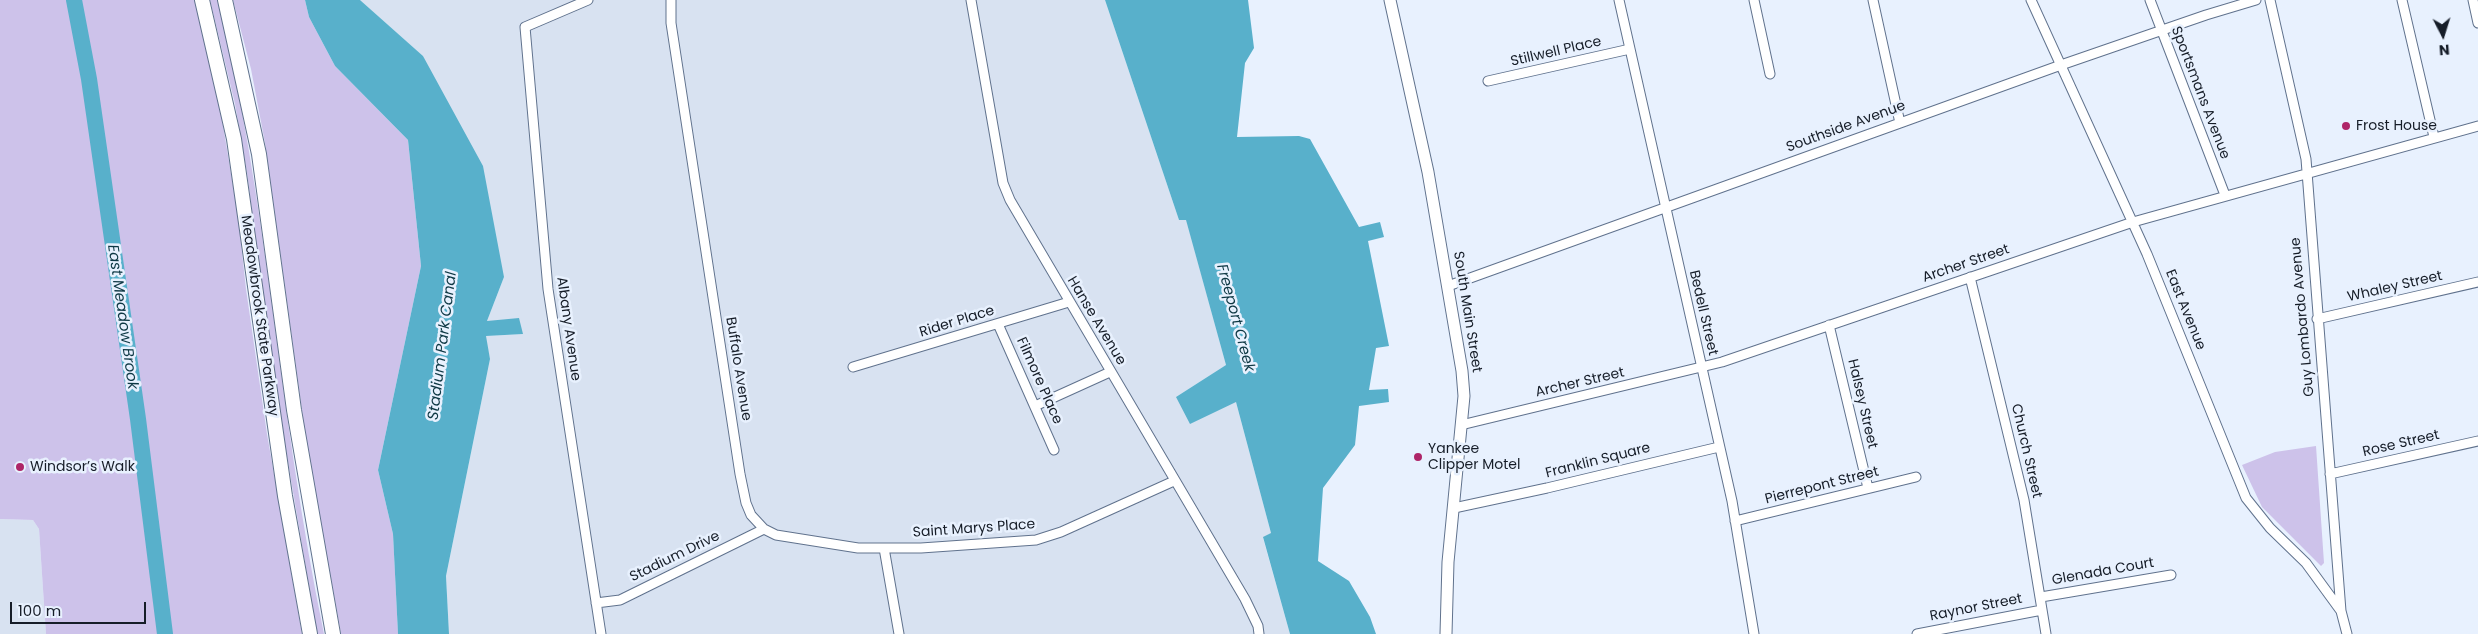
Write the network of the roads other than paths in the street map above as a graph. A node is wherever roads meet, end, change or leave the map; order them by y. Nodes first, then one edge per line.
1 (202, 0) edge
2 (225, 0) edge
3 (588, 0) edge
4 (670, 0) edge
5 (971, 0) edge
6 (1390, 0) edge
7 (1619, 0) edge
8 (1754, 0) edge
9 (1873, 0) edge
10 (2031, 0) edge
11 (2150, 0) edge
12 (2256, 0) edge
13 (2270, 0) edge
14 (2402, 0) edge
15 (2473, 0) edge
16 (2478, 23) edge
17 (2162, 29) junction
18 (1630, 50) junction
19 (2061, 65) junction
20 (1770, 74) dead end
21 (1488, 81) dead end
22 (1900, 122) junction
23 (2478, 126) edge
24 (2434, 137) junction
25 (2306, 173) junction
26 (2224, 195) junction
27 (1665, 207) junction
28 (2133, 222) junction
29 (1970, 277) junction
30 (2478, 282) edge
31 (1448, 286) junction
32 (1069, 302) junction
33 (2317, 319) junction
34 (998, 324) junction
35 (1830, 325) junction
36 (853, 367) dead end
37 (1701, 367) junction
38 (1110, 372) junction
39 (1035, 406) junction
40 (1462, 425) junction
41 (2478, 440) edge
42 (1719, 447) junction
43 (1054, 450) dead end
44 (2330, 474) junction
45 (1916, 477) dead end
46 (1174, 481) junction
47 (1868, 488) junction
48 (1454, 508) junction
49 (1735, 521) junction
50 (764, 529) junction
51 (884, 548) junction
52 (2171, 575) dead end
53 (2041, 597) junction
54 (596, 603) junction
55 (2042, 610) junction
56 (2341, 611) junction
57 (310, 634) edge
58 (333, 634) edge
59 (601, 634) edge
60 (899, 634) edge
61 (1259, 634) edge
62 (1446, 634) edge
63 (1754, 634) edge
64 (1916, 634) edge
65 (2046, 634) edge
66 (2347, 634) edge

1 - 57 highway, Meadowbrook State Parkway
2 - 58 highway, Meadowbrook State Parkway
3 - 54 street, Albany Avenue
4 - 50 street, Buffalo Avenue
5 - 32 street, Hanse Avenue
6 - 31 main road, South Main Street
7 - 18 street, Bedell Street
8 - 20 street
9 - 22 street
10 - 19 street, East Avenue
11 - 17 street, Sportsmans Avenue
12 - 17 street, Southside Avenue
13 - 25 street, Guy Lombardo Avenue
14 - 24 street
15 - 16 street
17 - 19 street, Southside Avenue
17 - 26 street, Sportsmans Avenue
18 - 21 street, Stillwell Place
18 - 27 street, Bedell Street
19 - 22 street, Southside Avenue
19 - 28 street, East Avenue
22 - 27 street, Southside Avenue
23 - 24 street, Archer Street
24 - 25 street, Archer Street
25 - 26 street, Archer Street
25 - 33 street, Guy Lombardo Avenue
26 - 28 street, Archer Street
27 - 31 street, Southside Avenue
27 - 37 street, Bedell Street
28 - 29 street, Archer Street
28 - 56 street, East Avenue
29 - 35 street, Archer Street
29 - 53 street, Church Street
30 - 33 street, Whaley Street
31 - 40 main road, South Main Street
32 - 34 street, Rider Place
32 - 38 street, Hanse Avenue
33 - 44 street, Guy Lombardo Avenue
34 - 36 street, Rider Place
34 - 39 street, Filmore Place
35 - 37 street, Archer Street
35 - 47 street, Halsey Street
37 - 40 street, Archer Street
37 - 42 street, Bedell Street
38 - 39 street
38 - 46 street, Hanse Avenue
39 - 43 street, Filmore Place
40 - 48 main road, South Main Street
41 - 44 street, Rose Street
42 - 48 street, Franklin Square
42 - 49 street, Bedell Street
44 - 56 street, Guy Lombardo Avenue
45 - 47 street, Pierrepont Street
46 - 51 street, Saint Marys Place
46 - 61 street, Hanse Avenue
47 - 49 street, Pierrepont Street
48 - 62 main road, South Main Street
49 - 63 street, Bedell Street
50 - 51 street
50 - 54 street, Stadium Drive
51 - 60 street
52 - 53 street, Glenada Court
53 - 55 street, Church Street
54 - 59 street, Albany Avenue
55 - 64 street, Raynor Street
55 - 65 street, Church Street
56 - 66 street, Guy Lombardo Avenue

